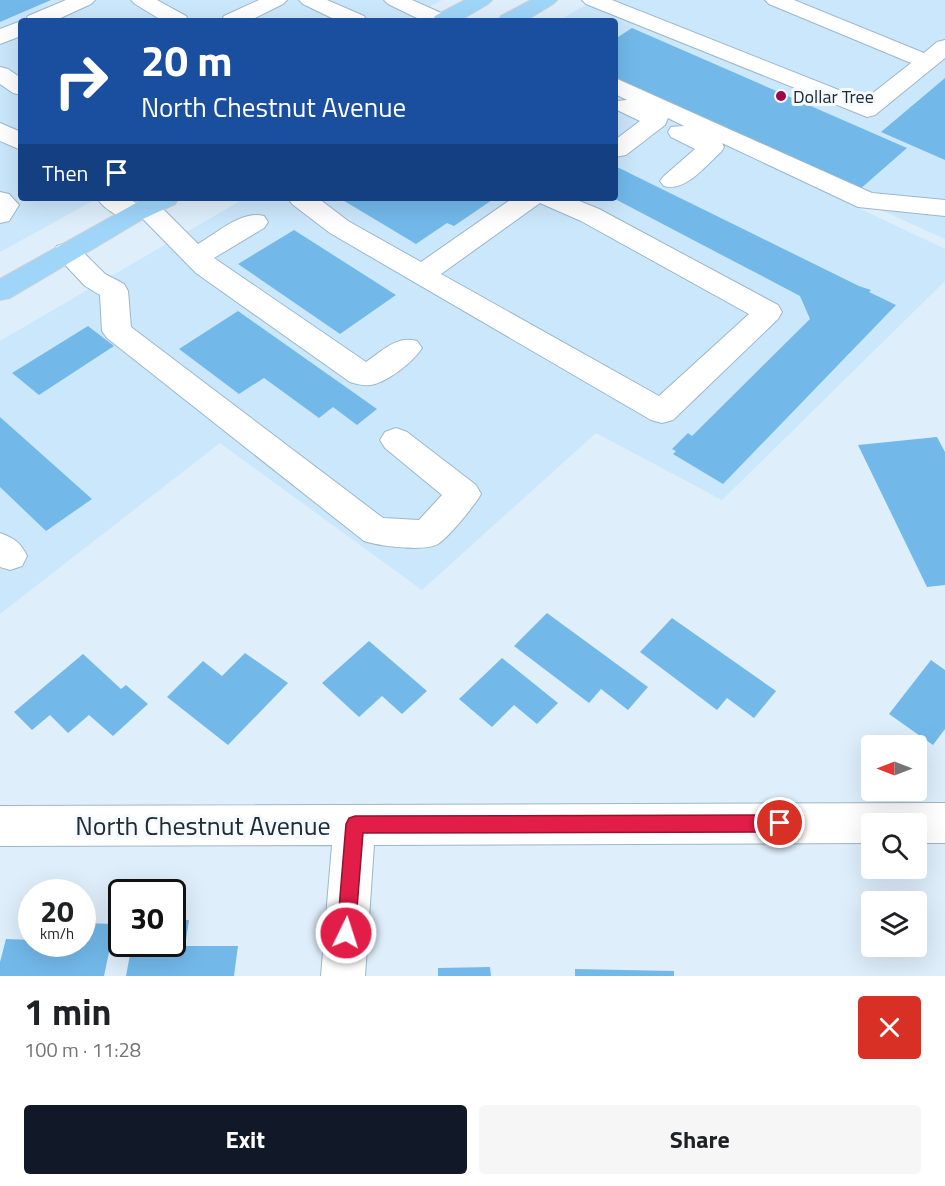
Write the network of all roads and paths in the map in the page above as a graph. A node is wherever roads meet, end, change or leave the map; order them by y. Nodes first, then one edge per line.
1 (142, 0) edge
2 (231, 0) edge
3 (276, 0) edge
4 (310, 0) edge
5 (395, 0) edge
6 (481, 0) edge
7 (546, 0) edge
8 (782, 1) edge
9 (77, 3) edge
10 (612, 8) edge
11 (252, 11) junction
12 (44, 18) edge
13 (90, 18) edge
14 (173, 18) edge
15 (238, 18) edge
16 (349, 18) edge
17 (434, 18) edge
18 (447, 18) edge
19 (514, 18) edge
20 (945, 47) edge
21 (927, 62) junction
22 (0, 74) edge
23 (18, 86) edge
24 (618, 86) edge
25 (618, 102) edge
26 (657, 120) junction
27 (0, 130) edge
28 (18, 141) edge
29 (618, 149) edge
30 (674, 181) dead end
31 (0, 200) edge
32 (125, 201) edge
33 (526, 201) edge
34 (556, 201) edge
35 (315, 202) edge
36 (149, 206) edge
37 (945, 208) edge
38 (0, 215) edge
39 (255, 222) dead end
40 (67, 252) junction
41 (196, 257) junction
42 (422, 274) junction
43 (0, 291) edge
44 (407, 348) dead end
45 (396, 440) dead end
46 (945, 823) edge
47 (355, 824) junction
48 (0, 826) edge
49 (343, 976) edge

1 - 14 street
2 - 11 street
3 - 11 street
4 - 16 street
5 - 17 street
6 - 18 main road
7 - 19 main road
8 - 21 street
9 - 12 street
9 - 13 street
10 - 21 street
11 - 15 street
20 - 21 street
22 - 23 street
24 - 37 street
25 - 26 street
26 - 29 street
26 - 30 street
27 - 28 street
31 - 38 street
32 - 36 street
33 - 42 street
34 - 42 street
35 - 42 street
36 - 40 main road
36 - 41 street
39 - 41 street
40 - 43 main road
40 - 45 street
41 - 44 street
46 - 47 street, North Chestnut Avenue
47 - 48 street, North Chestnut Avenue
47 - 49 street

